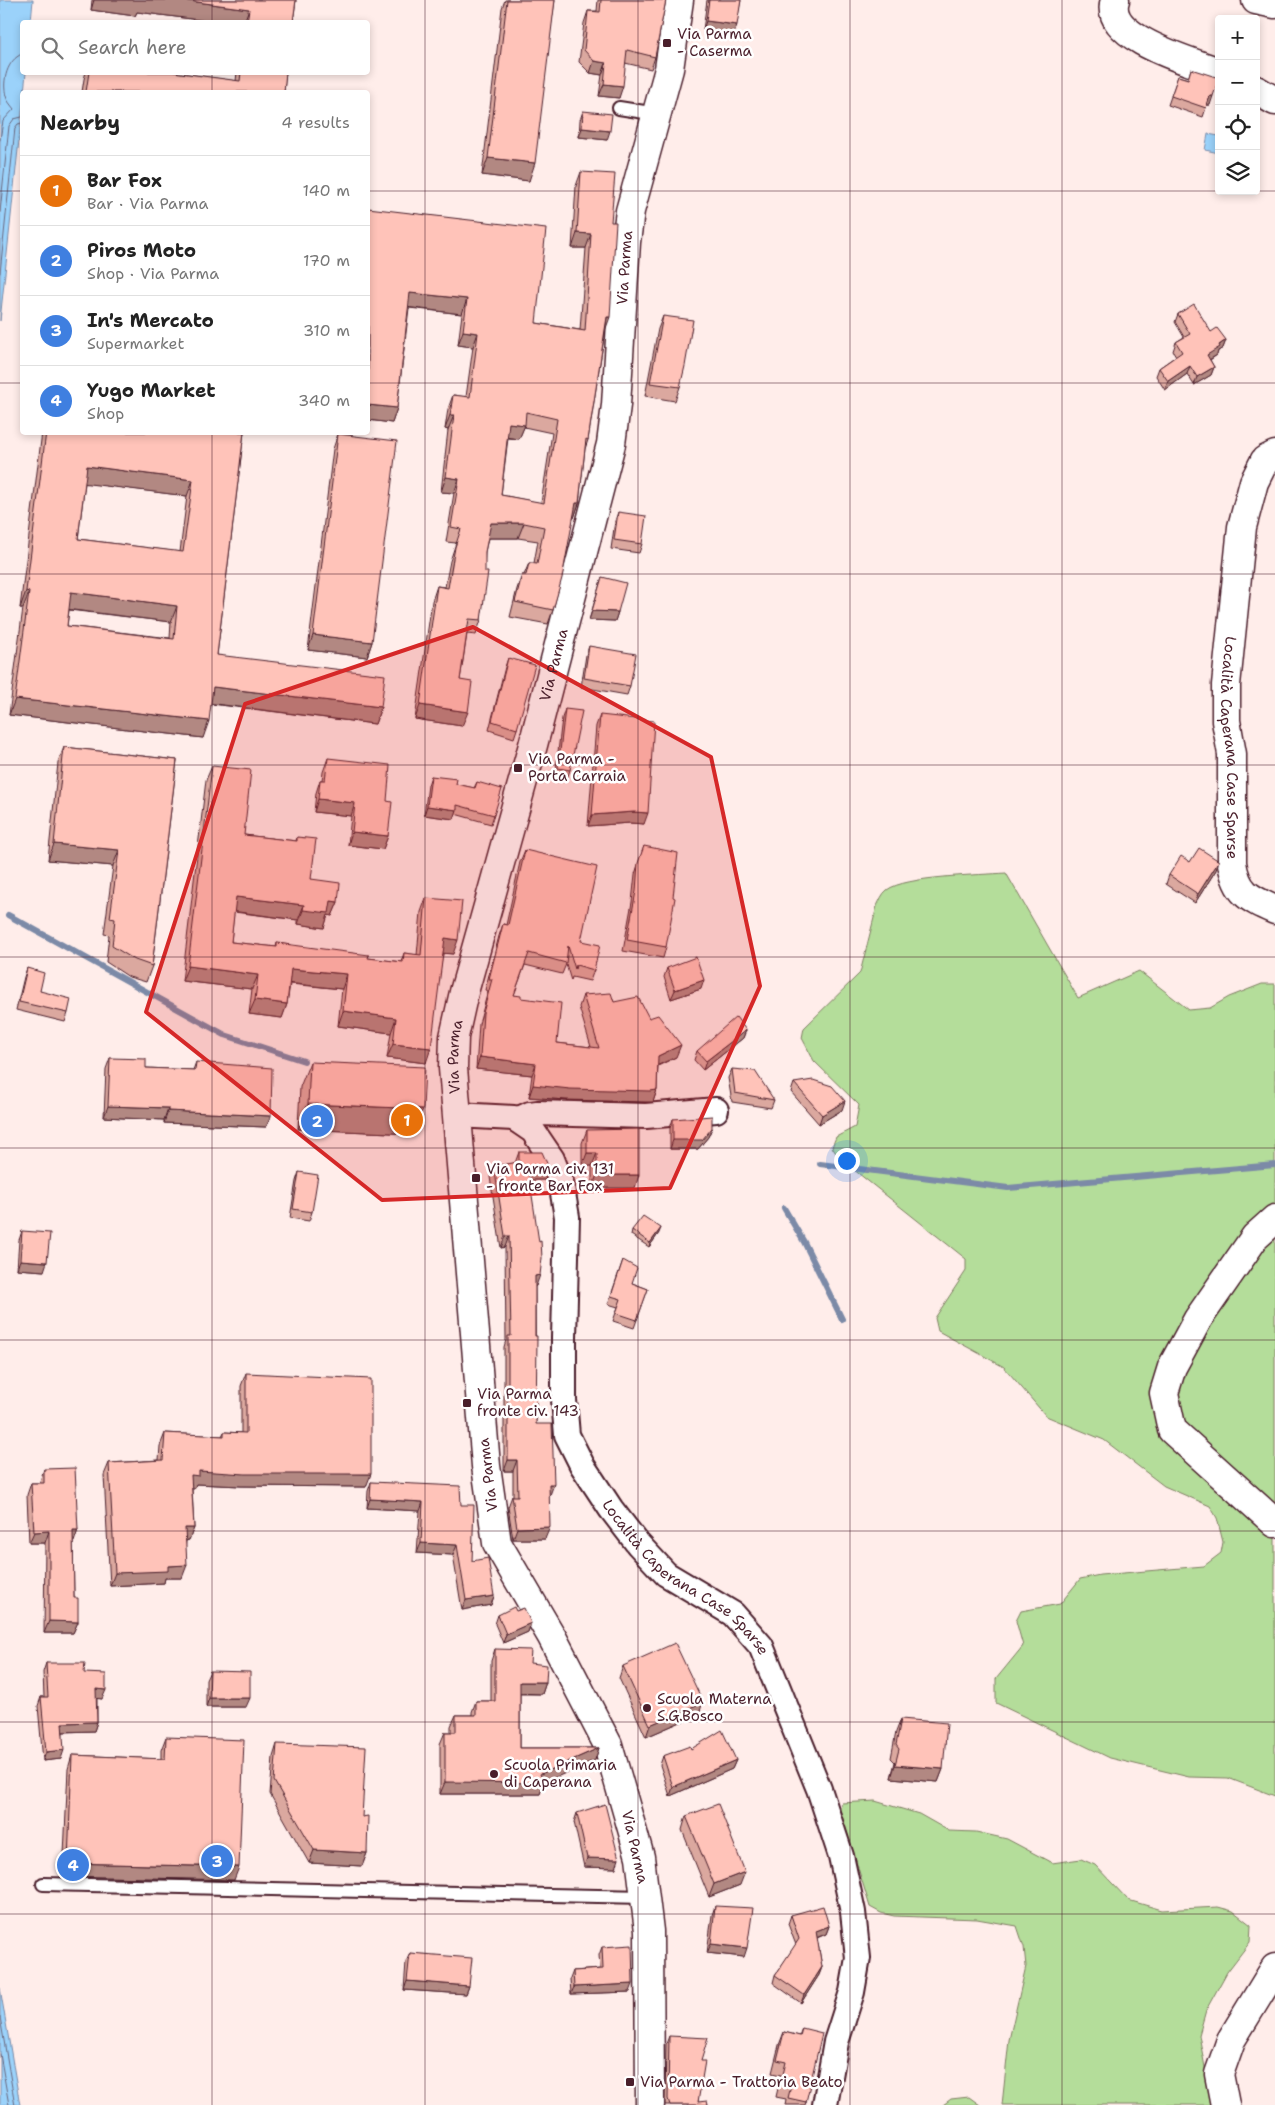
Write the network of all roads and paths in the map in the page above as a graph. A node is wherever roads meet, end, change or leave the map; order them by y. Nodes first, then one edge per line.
1 (679, 0) edge
2 (1115, 0) edge
3 (1256, 0) edge
4 (1275, 4) edge
5 (1215, 70) edge
6 (1260, 92) edge
7 (1275, 101) edge
8 (619, 108) dead end
9 (656, 114) junction
10 (1275, 454) edge
11 (1275, 910) edge
12 (716, 1110) dead end
13 (456, 1115) junction
14 (518, 1120) junction
15 (1275, 1219) edge
16 (1275, 1523) edge
17 (43, 1884) dead end
18 (646, 1897) junction
19 (1275, 1968) edge
20 (650, 2105) edge
21 (824, 2105) edge
22 (1224, 2105) edge

1 - 9 main road, Via Parma
2 - 5 main road
3 - 4 main road
6 - 7 main road
8 - 9 lane
9 - 13 main road, Via Parma
10 - 11 main road, Località Caperana Case Sparse
12 - 14 street
13 - 14 street
13 - 18 main road, Via Parma
14 - 21 street, Località Caperana Case Sparse
15 - 16 main road
17 - 18 lane
18 - 20 main road, Via Parma
19 - 22 main road

